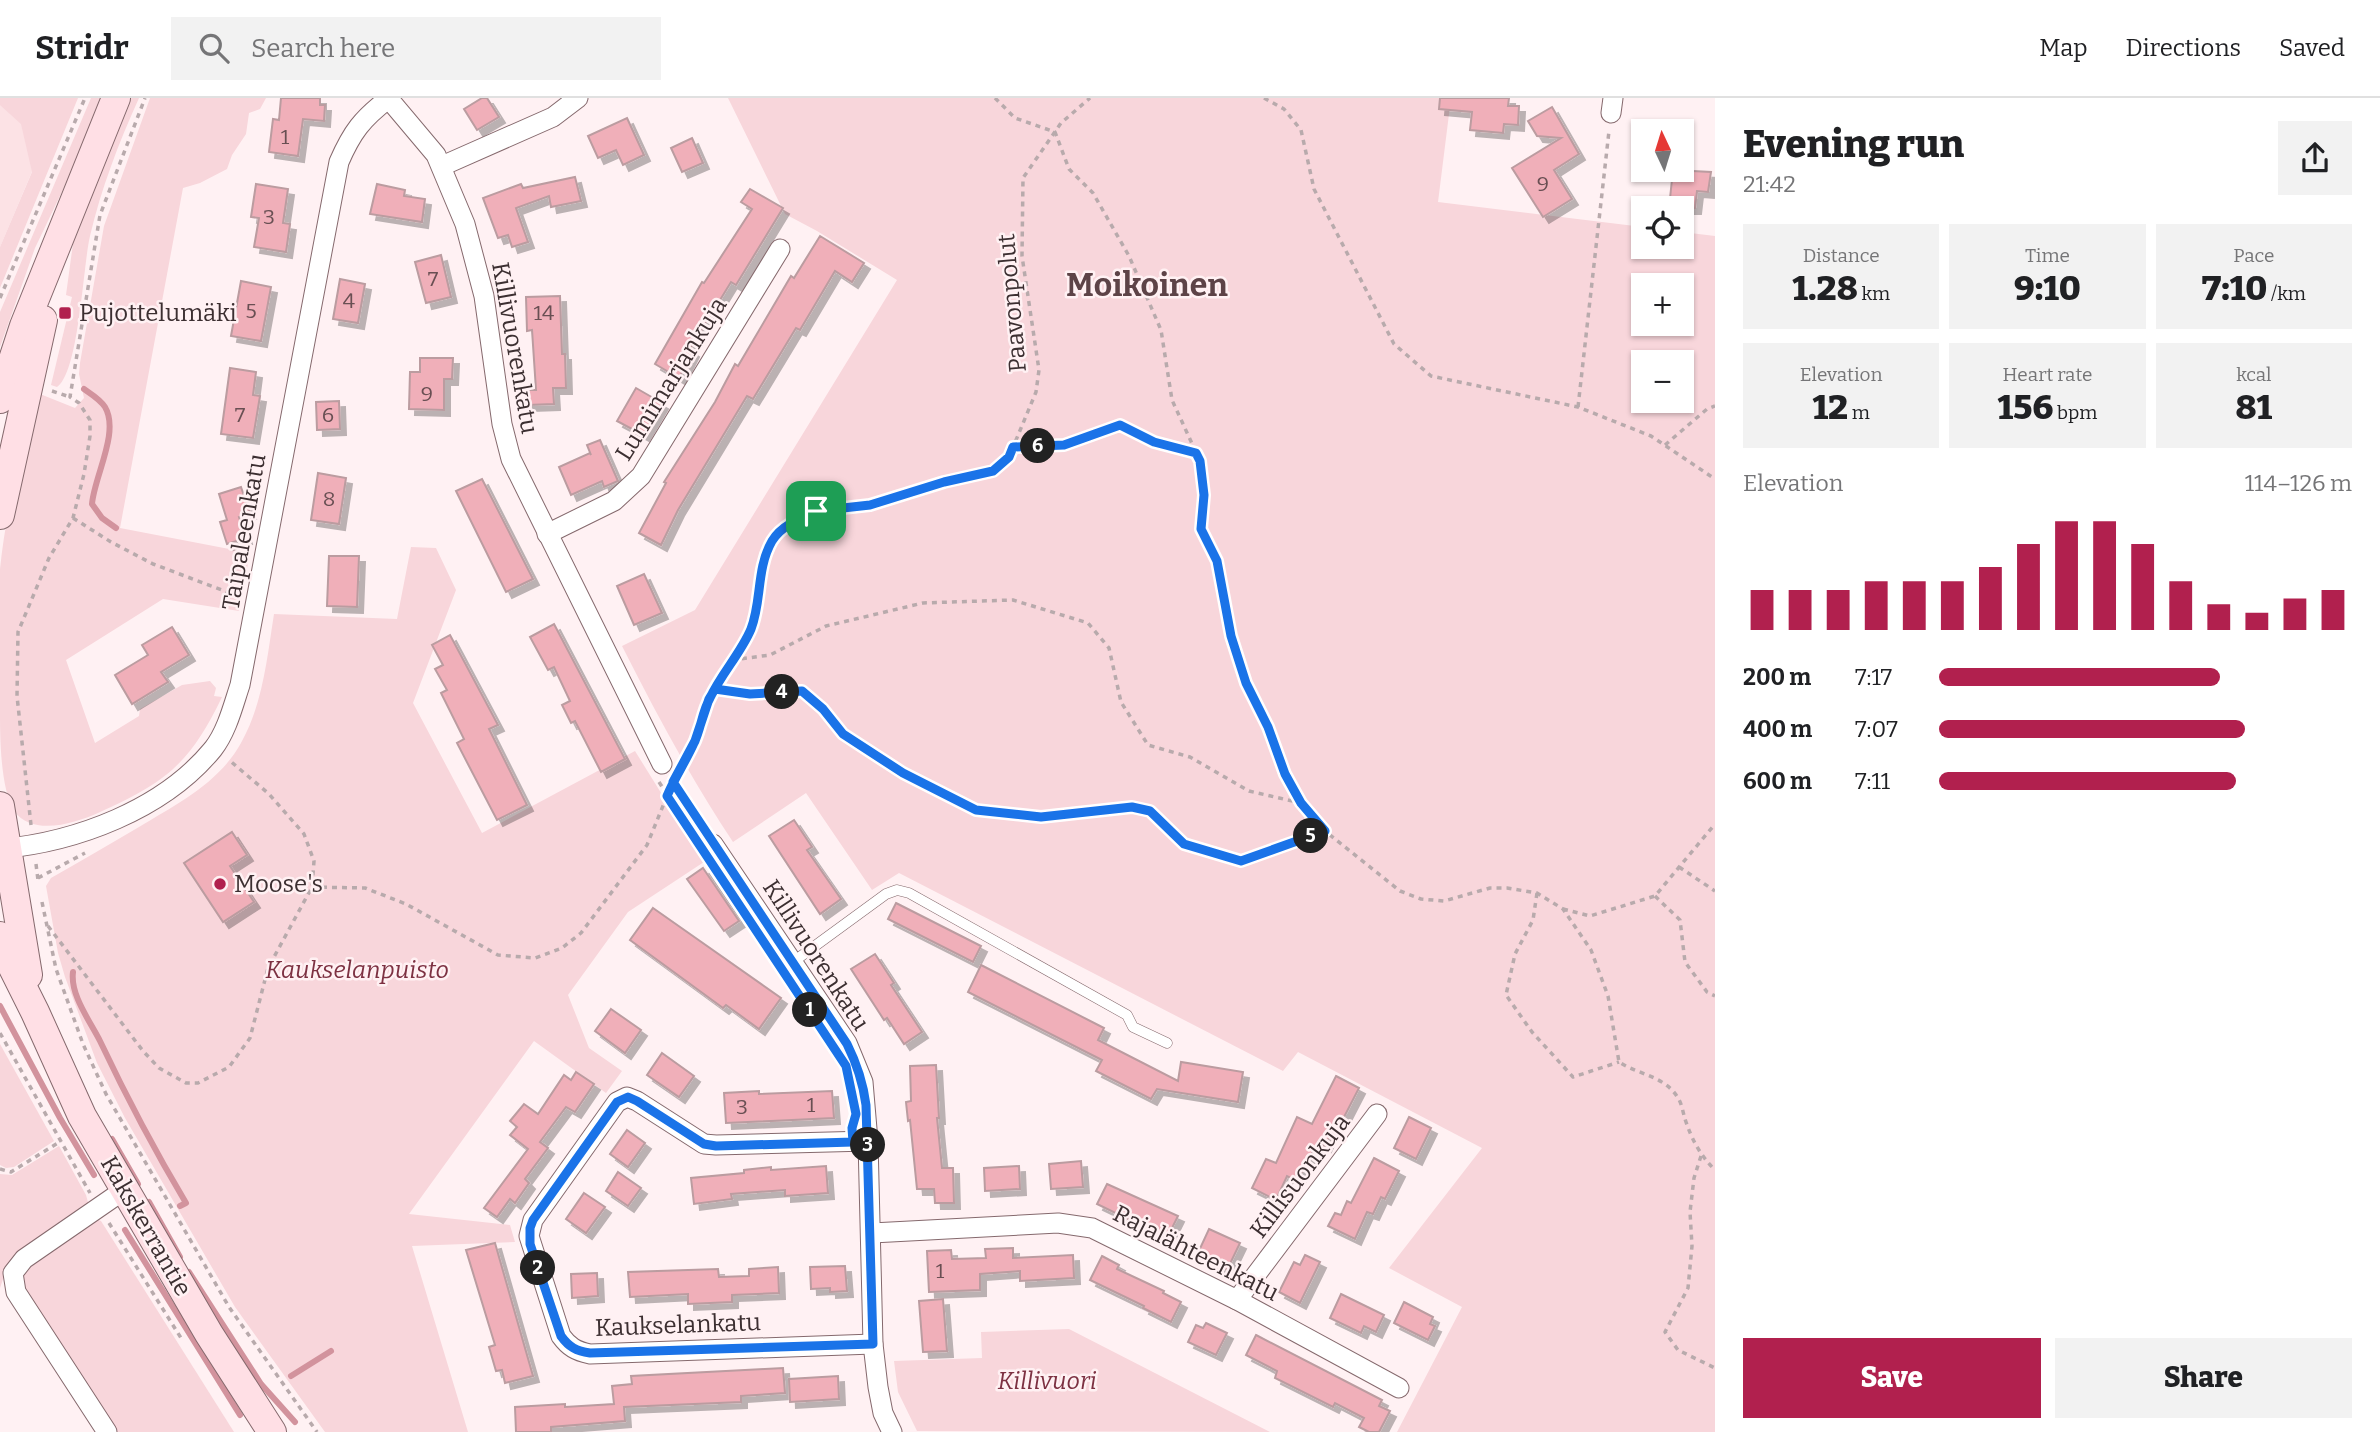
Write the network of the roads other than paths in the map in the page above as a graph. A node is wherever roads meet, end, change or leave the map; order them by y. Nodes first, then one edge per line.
1 (116, 98) edge
2 (388, 98) edge
3 (578, 98) edge
4 (442, 166) junction
5 (780, 249) dead end
6 (54, 252) junction
7 (0, 399) edge
8 (8, 434) edge
9 (0, 514) edge
10 (547, 534) junction
11 (658, 768) road end
12 (0, 806) edge
13 (706, 843) road end
14 (3, 849) edge
15 (0, 936) edge
16 (793, 962) junction
17 (35, 1012) junction
18 (1167, 1044) dead end
19 (1377, 1114) dead end
20 (868, 1141) junction
21 (124, 1190) junction
22 (872, 1233) junction
23 (1237, 1300) junction
24 (873, 1344) junction
25 (1399, 1388) dead end
26 (107, 1432) edge
27 (272, 1432) edge
28 (892, 1432) edge

1 - 6 main road
2 - 4 street, Killivuorenkatu
2 - 14 street, Taipaleenkatu
3 - 4 street
4 - 10 street, Killivuorenkatu
5 - 10 street, Lumimarjankuja
6 - 7 main road
6 - 8 main road
8 - 9 main road
10 - 11 street, Killivuorenkatu
12 - 14 main road, Kakskerrantie
13 - 16 street, Killivuorenkatu
14 - 17 main road, Kakskerrantie
15 - 17 main road, Kakskerrantie
16 - 18 lane
16 - 20 street, Killivuorenkatu
17 - 21 main road, Kakskerrantie
19 - 23 street, Killisuonkuja
20 - 22 street, Killivuorenkatu
20 - 24 street, Kaukselankatu
21 - 26 street
21 - 27 main road, Kakskerrantie
22 - 23 street, Rajalähteenkatu
22 - 24 street, Killivuorenkatu
23 - 25 street, Rajalähteenkatu
24 - 28 street, Killivuorenkatu

